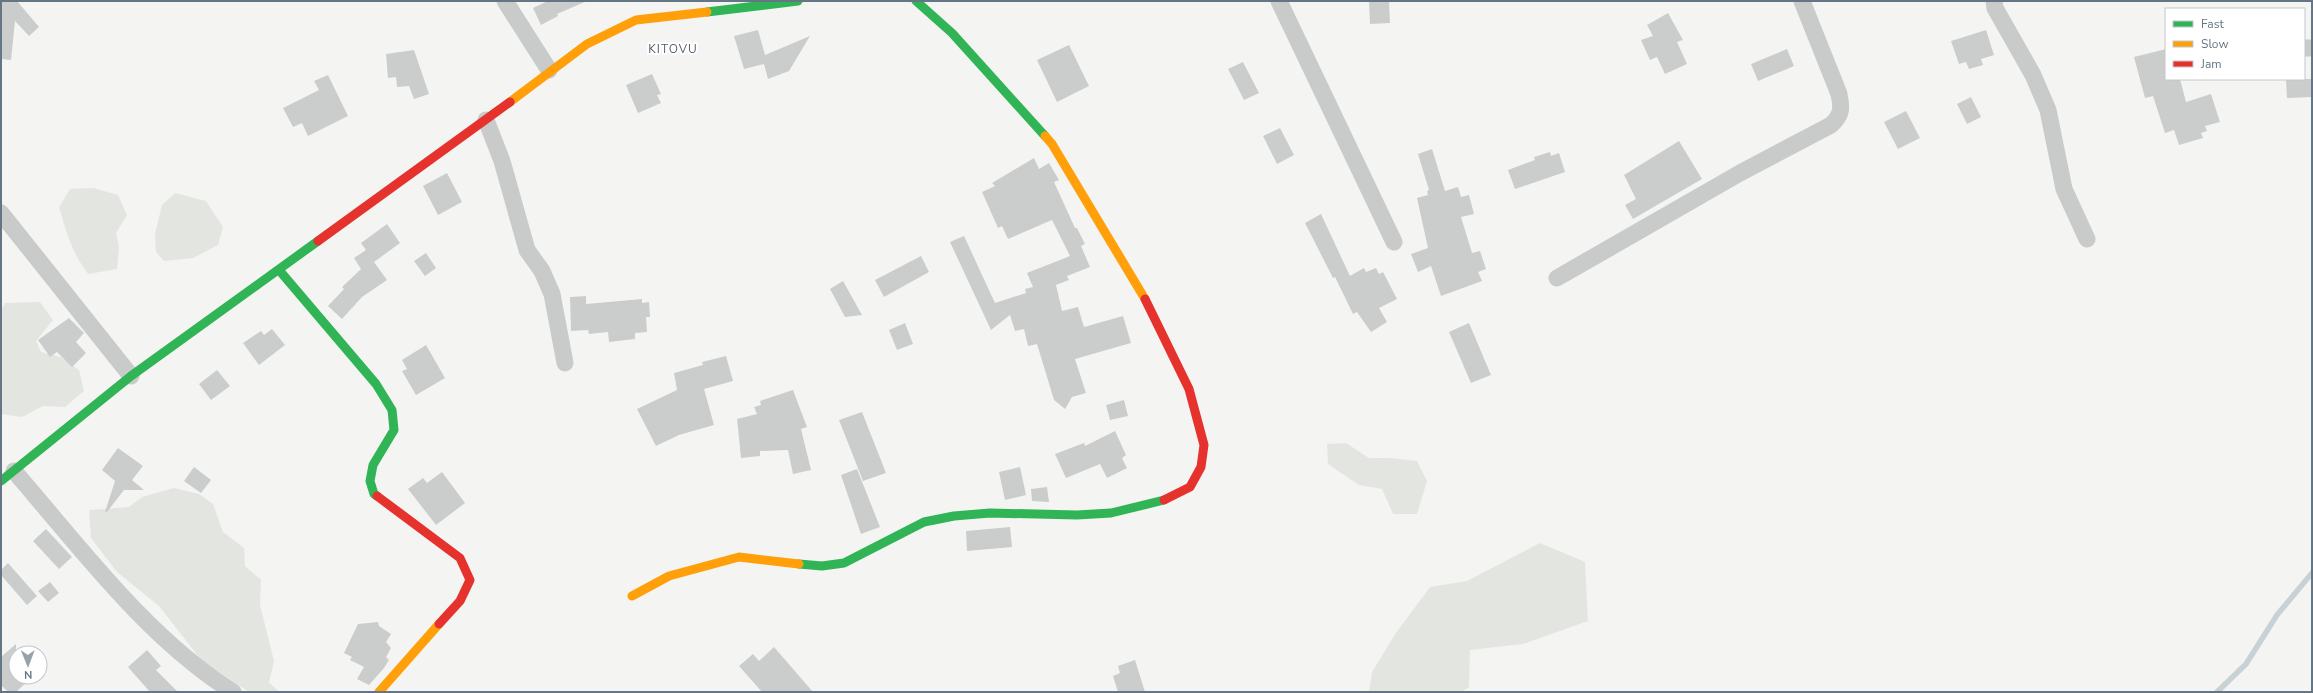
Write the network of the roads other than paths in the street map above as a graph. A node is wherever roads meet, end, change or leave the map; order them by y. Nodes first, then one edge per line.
1 (505, 1) edge
2 (798, 1) edge
3 (916, 1) edge
4 (1279, 1) edge
5 (1802, 1) edge
6 (1994, 1) edge
7 (549, 70) junction
8 (486, 120) junction
9 (1, 213) edge
10 (2087, 239) dead end
11 (1394, 242) dead end
12 (280, 270) junction
13 (1557, 278) dead end
14 (565, 363) dead end
15 (131, 376) junction
16 (14, 471) junction
17 (1, 481) edge
18 (632, 596) dead end
19 (233, 692) edge
20 (379, 692) edge

1 - 7 street
2 - 7 street
3 - 18 street
4 - 11 street
5 - 13 street
6 - 10 street
7 - 8 street
8 - 12 street
8 - 14 street
9 - 15 street
12 - 15 street
12 - 20 street
15 - 16 street
16 - 17 street
16 - 19 street

